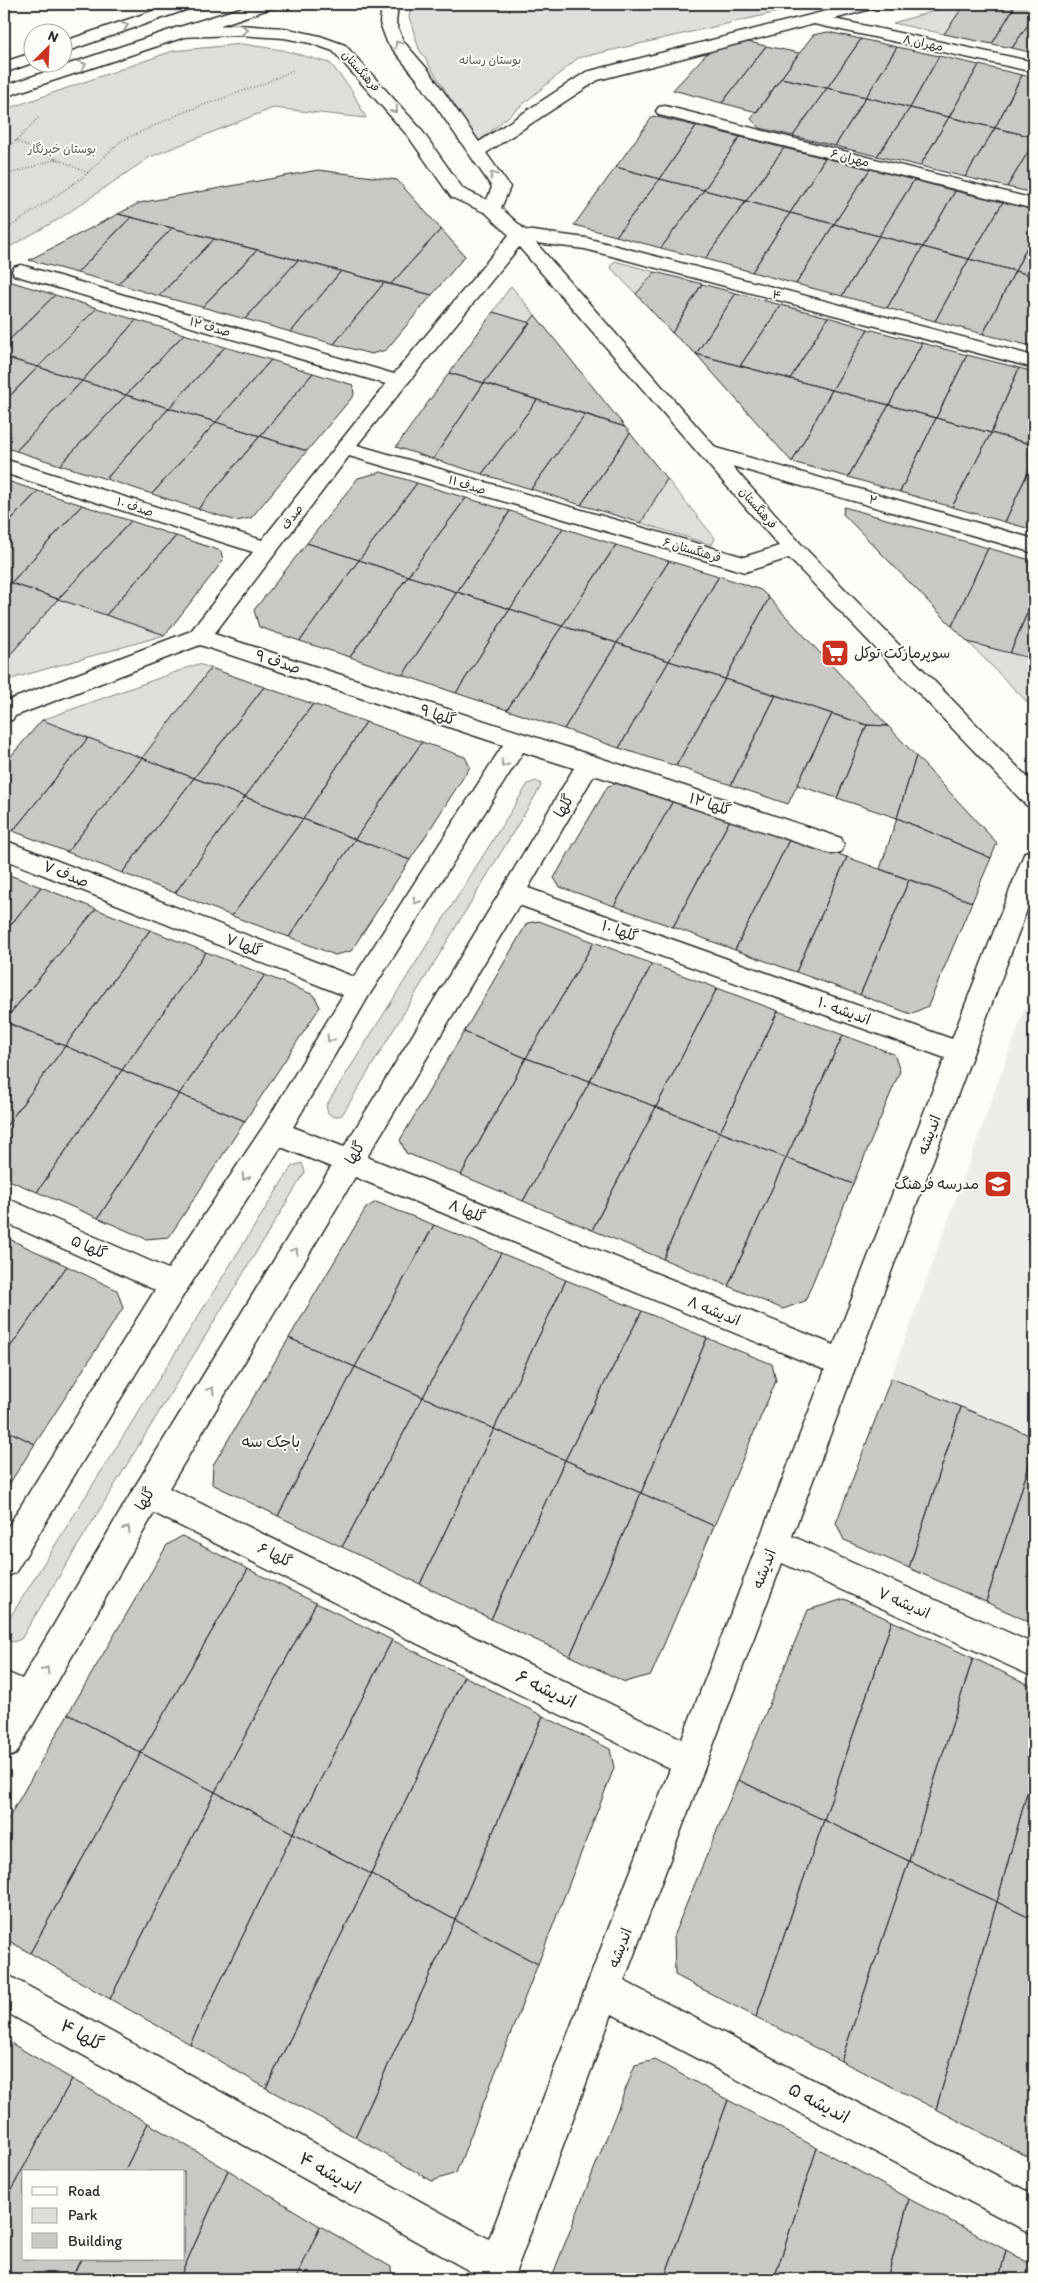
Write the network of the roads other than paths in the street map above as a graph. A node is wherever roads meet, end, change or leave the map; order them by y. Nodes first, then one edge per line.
1 (188, 4) edge
2 (269, 4) edge
3 (390, 4) edge
4 (872, 4) edge
5 (813, 18) junction
6 (179, 32) junction
7 (72, 45) edge
8 (22, 62) edge
9 (1034, 67) edge
10 (4, 68) edge
11 (4, 92) edge
12 (665, 111) dead end
13 (477, 151) junction
14 (1034, 204) edge
15 (492, 209) junction
16 (519, 235) junction
17 (21, 271) dead end
18 (1034, 362) edge
19 (399, 382) junction
20 (344, 448) junction
21 (711, 453) junction
22 (4, 466) edge
23 (590, 522) joint
24 (1034, 546) edge
25 (267, 549) junction
26 (793, 549) junction
27 (199, 636) junction
28 (358, 688) joint
29 (5, 710) edge
30 (518, 741) junction
31 (589, 763) junction
32 (1034, 799) edge
33 (832, 844) dead end
34 (4, 849) edge
35 (1034, 860) edge
36 (513, 893) junction
37 (128, 900) joint
38 (727, 969) joint
39 (359, 990) junction
40 (961, 1053) junction
41 (275, 1132) junction
42 (349, 1162) junction
43 (4, 1209) edge
44 (585, 1259) joint
45 (174, 1285) junction
46 (843, 1363) junction
47 (148, 1494) junction
48 (774, 1544) junction
49 (4, 1562) edge
50 (401, 1617) joint
51 (1034, 1661) edge
52 (16, 1693) edge
53 (4, 1742) edge
54 (691, 1761) junction
55 (604, 1990) junction
56 (4, 1991) edge
57 (160, 2080) joint
58 (1034, 2216) edge
59 (496, 2272) edge

7 -> 1 street
2 - 6 street
13 -> 3 street
4 - 5 street
5 - 9 street, مهران ۸
5 - 13 street
11 -> 6 street
6 -> 15 street, فرهنگستان
8 - 10 street
12 - 14 street, مهران ۶
15 -> 13 street
15 - 16 street, فرهنگستان
16 - 18 street, ۴
16 - 19 street, صدف
16 - 21 street, فرهنگستان
17 - 19 street, صدف ۱۲
19 - 20 street, صدف
20 - 23 street, صدف ۱۱
20 - 25 street, صدف
21 - 24 street, ۲
21 - 26 street, فرهنگستان
22 - 25 street, صدف ۱۰
23 - 26 street, فرهنگستان ۶
25 - 27 street, صدف
26 - 32 street, فرهنگستان
27 - 28 street, صدف ۹
27 - 29 street
28 - 30 street, گلها ۹
30 - 31 street
30 -> 39 street
31 - 33 street, گلها ۱۲
31 - 36 street, گلها
34 - 37 street, صدف ۷
35 - 40 street, اندیشه
36 - 38 street, گلها ۱۰
36 - 42 street, گلها
37 - 39 street, گلها ۷
38 - 40 street, اندیشه ۱۰
39 -> 41 street
40 - 46 street, اندیشه
41 - 42 street, گلها ۸
41 -> 45 street
42 - 44 street, گلها ۸
47 -> 42 street, گلها
43 - 45 street, گلها ۵
44 - 46 street, اندیشه ۸
45 - 49 street
46 - 48 street, اندیشه
47 - 50 street, گلها ۶
52 -> 47 street, گلها
48 - 51 street, اندیشه ۷
48 - 54 street, اندیشه
50 - 54 street, اندیشه ۶
52 - 53 street, گلها
54 - 55 street, اندیشه
55 - 58 street, اندیشه ۵
55 - 59 street, اندیشه
56 - 57 street, گلها ۴
57 - 59 street, اندیشه ۴

